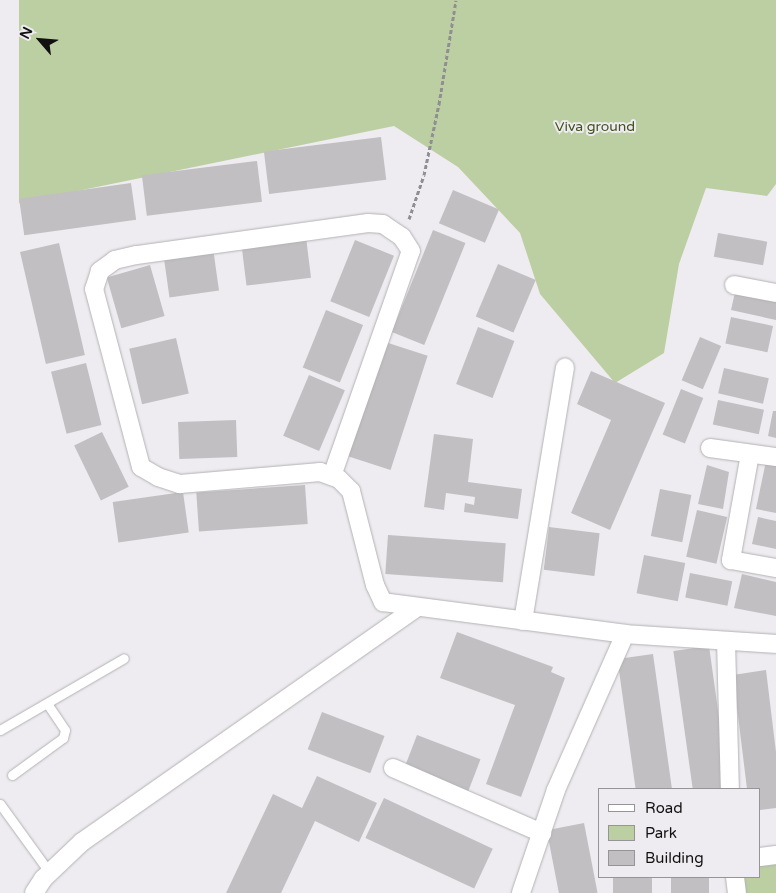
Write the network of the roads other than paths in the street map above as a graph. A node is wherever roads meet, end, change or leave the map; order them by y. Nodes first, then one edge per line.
1 (734, 285) dead end
2 (776, 293) edge
3 (565, 367) dead end
4 (710, 448) dead end
5 (750, 454) junction
6 (776, 457) edge
7 (332, 476) junction
8 (776, 568) edge
9 (417, 606) junction
10 (523, 621) junction
11 (625, 634) junction
12 (726, 641) junction
13 (776, 644) edge
14 (124, 658) dead end
15 (47, 702) junction
16 (0, 730) edge
17 (393, 768) dead end
18 (12, 775) dead end
19 (730, 788) edge
20 (0, 804) edge
21 (9, 816) junction
22 (0, 822) edge
23 (542, 833) junction
24 (776, 855) edge
25 (761, 857) edge
26 (50, 872) junction
27 (735, 878) edge
28 (34, 893) edge
29 (521, 893) edge
30 (737, 893) edge

1 - 2 street
3 - 10 street
4 - 5 street
5 - 6 street
5 - 8 street
7 - 7 street
7 - 9 street
9 - 10 street
9 - 26 street
10 - 11 street
11 - 12 street
11 - 23 street
12 - 13 street
12 - 19 street
14 - 15 lane
15 - 16 lane
15 - 18 lane
17 - 23 street
20 - 21 lane
21 - 22 lane
21 - 26 lane
23 - 29 street
24 - 25 street
26 - 28 street
27 - 30 street

